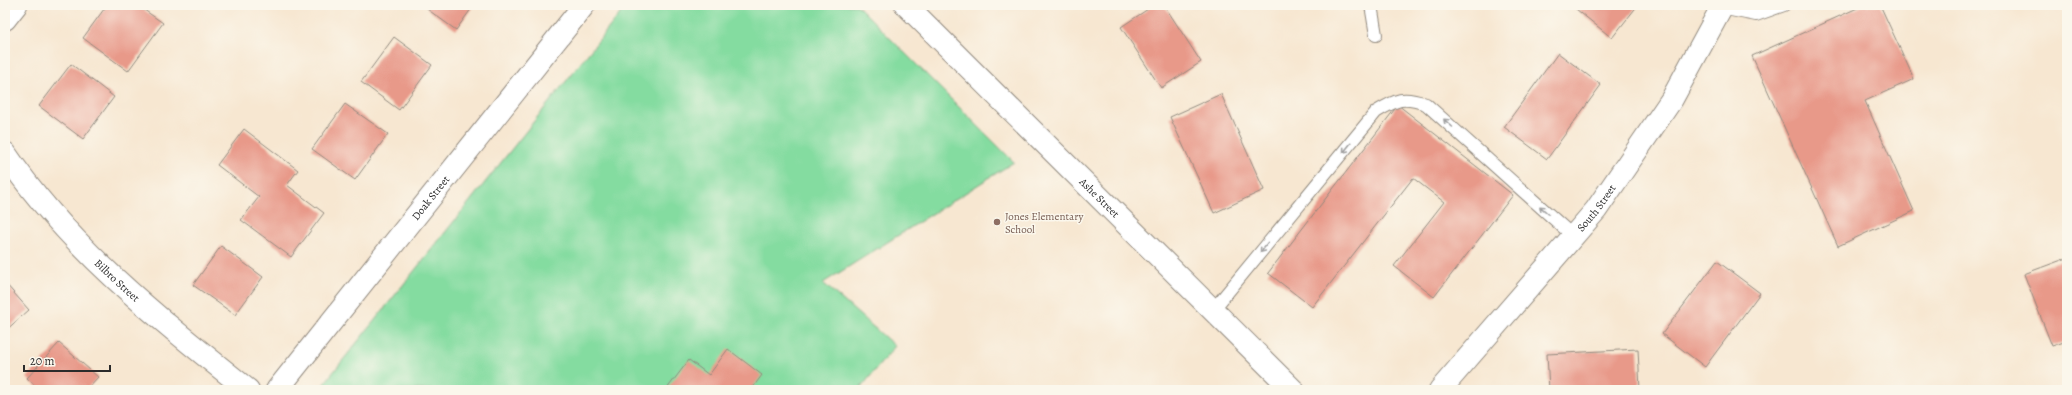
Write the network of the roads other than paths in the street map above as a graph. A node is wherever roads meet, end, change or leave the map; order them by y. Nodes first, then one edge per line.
1 (16, 5) edge
2 (584, 5) edge
3 (906, 5) edge
4 (1371, 5) edge
5 (1784, 5) edge
6 (1722, 7) edge
7 (5, 19) edge
8 (1376, 35) dead end
9 (5, 153) edge
10 (1573, 236) junction
11 (1213, 310) junction
12 (248, 390) edge
13 (277, 390) edge
14 (1293, 390) edge
15 (1440, 390) edge

1 - 7 street
2 - 13 street, Doak Street
3 - 11 street, Ashe Street
4 - 8 lane
5 - 6 lane
6 - 10 street, South Street
9 - 12 street, Bilbro Street
10 -> 11 lane
10 - 15 street, South Street
11 - 14 street, Ashe Street

